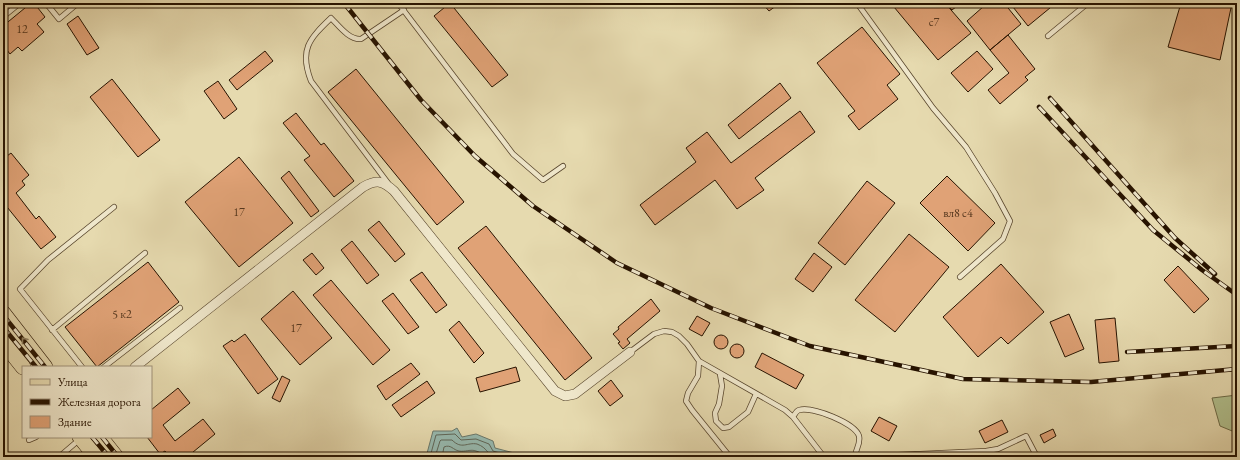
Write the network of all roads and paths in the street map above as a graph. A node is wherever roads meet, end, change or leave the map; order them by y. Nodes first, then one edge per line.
1 (20, 3) edge
2 (46, 3) edge
3 (78, 3) edge
4 (398, 3) edge
5 (857, 3) edge
6 (1088, 3) edge
7 (404, 10) junction
8 (3, 14) edge
9 (1048, 36) dead end
10 (563, 166) dead end
11 (394, 191) junction
12 (114, 207) dead end
13 (145, 253) dead end
14 (960, 277) dead end
15 (180, 308) dead end
16 (3, 313) edge
17 (52, 330) junction
18 (3, 342) edge
19 (630, 352) joint
20 (699, 361) junction
21 (22, 366) edge
22 (44, 366) edge
23 (81, 366) edge
24 (105, 366) edge
25 (136, 366) edge
26 (720, 374) junction
27 (756, 394) junction
28 (793, 417) junction
29 (80, 438) edge
30 (82, 438) edge
31 (101, 438) edge
32 (59, 457) edge
33 (96, 457) edge
34 (116, 457) edge
35 (730, 457) edge
36 (824, 457) edge
37 (855, 457) edge
38 (883, 457) edge
39 (1037, 457) edge

1 - 8 lane
2 - 3 lane
4 - 7 lane
5 - 14 lane
6 - 9 lane
7 - 10 lane
7 - 11 lane
11 - 19 street
11 - 25 street
12 - 17 lane
13 - 17 lane
15 - 24 lane
22 -> 16 main road
17 - 23 lane
18 - 21 main road
19 - 20 lane
20 - 26 lane
20 - 35 lane
26 - 27 lane
26 - 27 lane
27 - 28 lane
28 - 36 lane
28 - 37 lane
29 - 32 lane
30 - 33 main road
31 - 34 main road
38 - 39 lane

